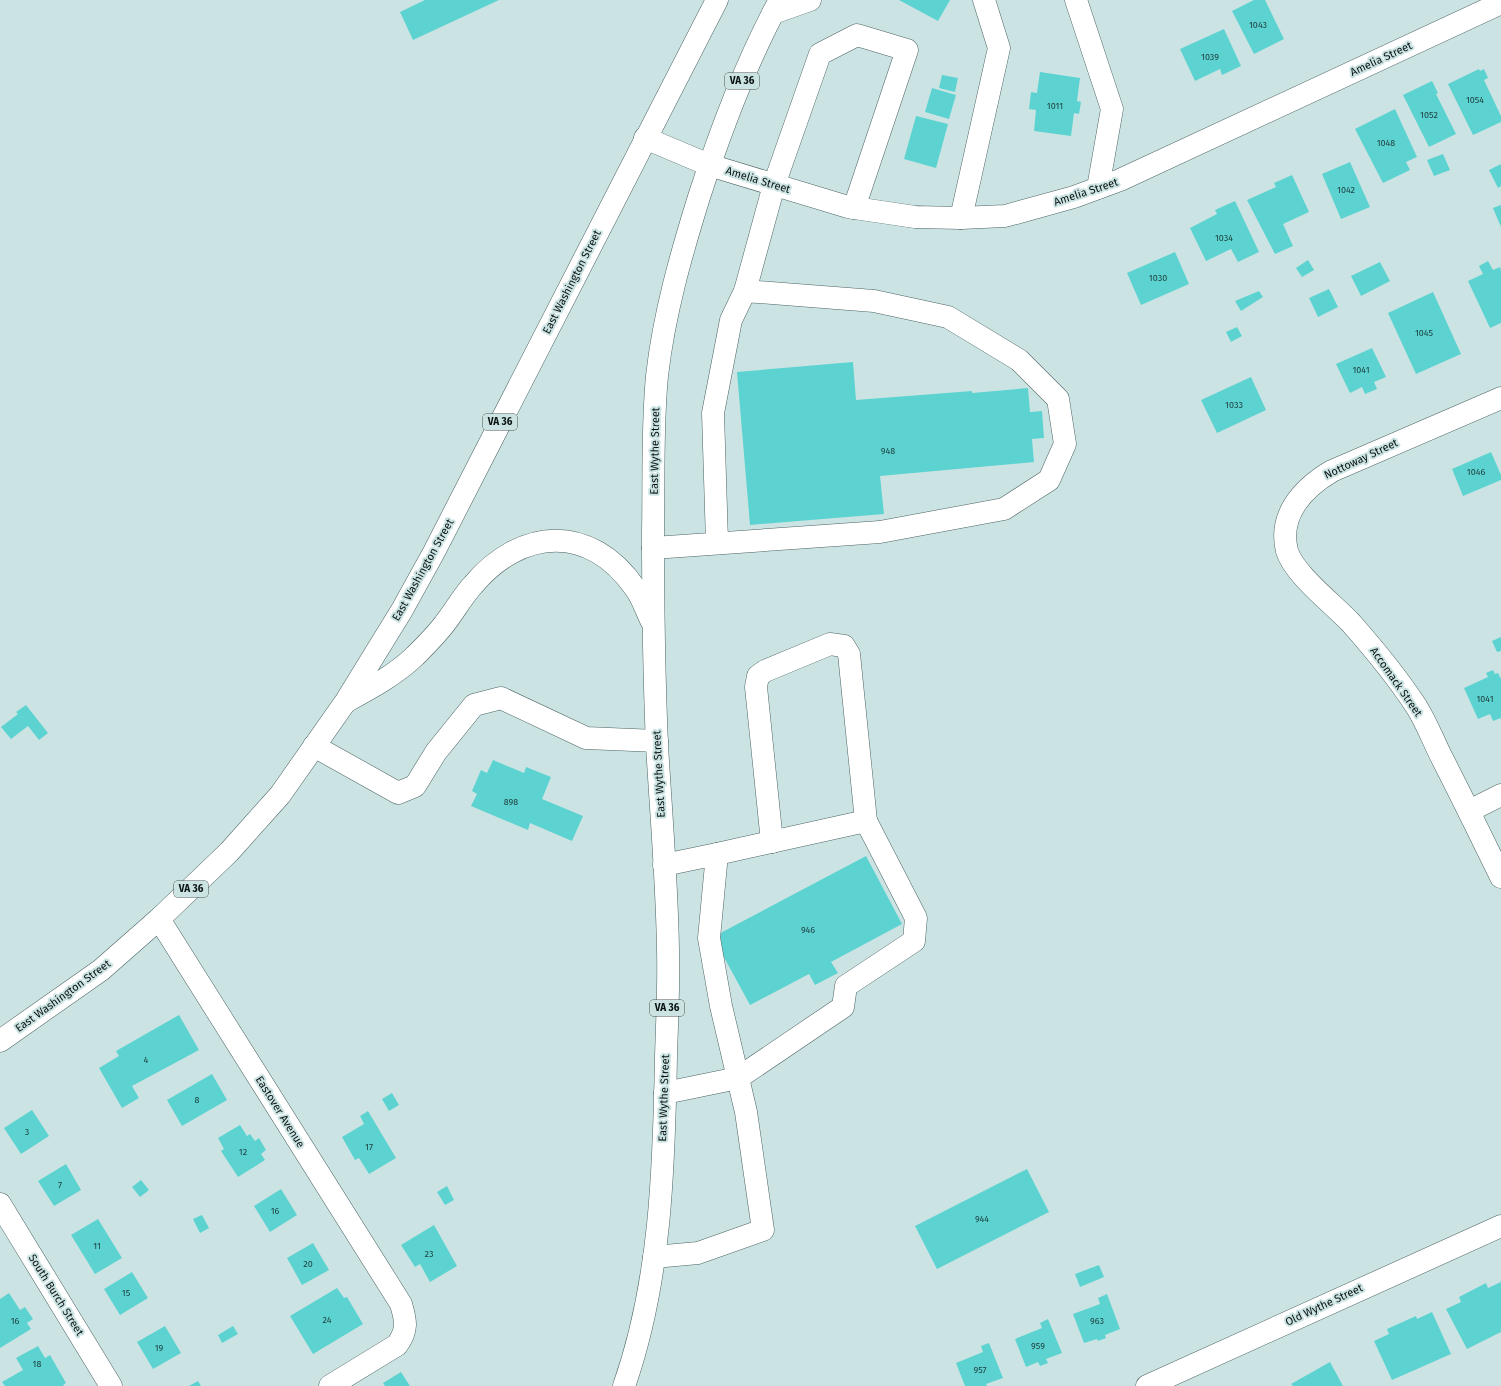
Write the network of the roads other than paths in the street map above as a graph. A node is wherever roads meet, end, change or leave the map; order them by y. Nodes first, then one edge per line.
1 (716, 0) edge
2 (810, 0) edge
3 (1076, 0) edge
4 (990, 2) edge
5 (776, 6) edge
6 (1497, 7) edge
7 (645, 138) junction
8 (709, 165) junction
9 (774, 185) junction
10 (1098, 188) junction
11 (854, 208) junction
12 (961, 218) junction
13 (745, 291) junction
14 (1501, 398) edge
15 (717, 542) junction
16 (653, 548) junction
17 (1297, 570) joint
18 (653, 625) junction
19 (346, 701) junction
20 (657, 741) junction
21 (314, 746) junction
22 (1501, 795) edge
23 (1468, 811) junction
24 (866, 821) junction
25 (772, 842) junction
26 (717, 854) junction
27 (664, 865) junction
28 (1501, 877) edge
29 (160, 920) junction
30 (0, 1041) edge
31 (738, 1078) junction
32 (665, 1093) junction
33 (0, 1204) edge
34 (1501, 1226) edge
35 (654, 1257) junction
36 (111, 1386) edge
37 (330, 1386) edge
38 (624, 1386) edge
39 (1147, 1386) edge

1 - 7 main road, East Washington Street / VA 36
2 - 5 main road
3 - 10 main road
4 - 12 main road
5 - 8 main road, VA 36
6 - 10 main road, Amelia Street
7 - 8 main road, Amelia Street
7 - 19 main road, East Washington Street / VA 36
8 - 9 main road, Amelia Street
8 - 16 main road, East Wythe Street / VA 36
9 - 11 main road, Amelia Street
9 - 11 main road
9 - 13 main road
10 - 12 main road, Amelia Street
11 - 12 main road, Amelia Street
13 - 15 main road
13 - 15 main road
14 - 17 main road, Nottoway Street
15 - 16 main road
16 - 18 main road, East Wythe Street / VA 36
17 - 23 main road, Accomack Street
18 - 19 main road
18 - 20 main road, East Wythe Street / VA 36
19 - 21 main road, East Washington Street / VA 36
20 - 21 main road
20 - 27 main road, East Wythe Street / VA 36
21 - 29 main road, East Washington Street / VA 36
22 - 23 main road
23 - 28 main road, Accomack Street
24 - 25 main road
24 - 25 main road
24 - 31 main road
25 - 26 main road
26 - 27 main road
26 - 31 main road
27 - 32 main road, East Wythe Street / VA 36
29 - 30 main road, East Washington Street / VA 36
29 - 37 main road, Eastover Avenue
31 - 32 main road
31 - 35 main road
32 - 35 main road, East Wythe Street / VA 36
33 - 36 main road, South Burch Street
34 - 39 main road, Old Wythe Street
35 - 38 main road, East Wythe Street / VA 36

